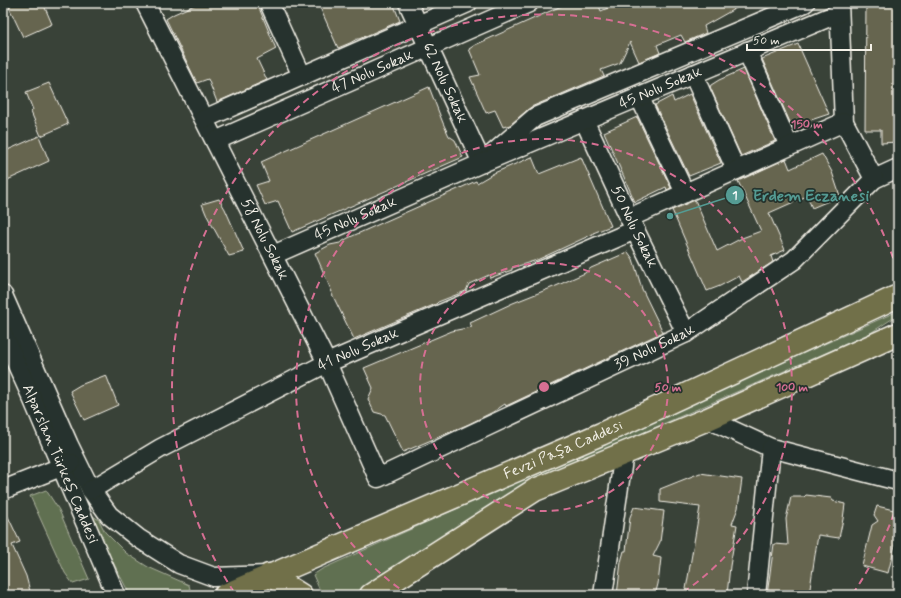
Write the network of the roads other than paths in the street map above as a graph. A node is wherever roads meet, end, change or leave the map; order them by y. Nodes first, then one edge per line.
1 (145, 3) edge
2 (269, 3) edge
3 (408, 3) edge
4 (468, 3) edge
5 (529, 3) edge
6 (804, 3) edge
7 (839, 8) edge
8 (418, 25) junction
9 (428, 47) junction
10 (747, 51) junction
11 (693, 74) junction
12 (302, 76) junction
13 (639, 96) junction
14 (204, 119) junction
15 (584, 120) junction
16 (844, 122) junction
17 (215, 141) junction
18 (789, 146) junction
19 (482, 163) junction
20 (898, 168) edge
21 (736, 170) junction
22 (874, 179) junction
23 (685, 193) junction
24 (632, 224) junction
25 (273, 255) junction
26 (3, 295) edge
27 (898, 296) edge
28 (686, 333) junction
29 (3, 334) edge
30 (898, 334) edge
31 (327, 363) junction
32 (708, 419) junction
33 (770, 448) junction
34 (624, 453) junction
35 (69, 458) junction
36 (378, 478) joint
37 (898, 481) edge
38 (3, 490) edge
39 (91, 490) junction
40 (269, 575) junction
41 (116, 595) edge
42 (225, 595) edge
43 (301, 595) edge
44 (371, 595) edge
45 (602, 595) edge
46 (756, 595) edge

1 - 14 street, 58 Nolu Sokak
2 - 12 street
3 - 8 street, 62 Nolu Sokak
4 - 8 street, 47 Nolu Sokak
5 - 9 street, 47 Nolu Sokak
6 - 19 street, 45 Nolu Sokak
7 - 10 street, 45 Nolu Sokak
7 - 16 street
8 - 9 street, 62 Nolu Sokak
8 - 12 street, 47 Nolu Sokak
9 - 17 street, 47 Nolu Sokak
9 - 19 street, 62 Nolu Sokak
10 - 11 street, 45 Nolu Sokak
10 - 18 street
11 - 13 street, 45 Nolu Sokak
11 - 21 street
12 - 14 street, 47 Nolu Sokak
13 - 15 street, 45 Nolu Sokak
13 - 23 street
14 - 17 street, 58 Nolu Sokak
15 - 19 street, 45 Nolu Sokak
15 - 24 street, 50 Nolu Sokak
16 - 18 street, 41 Nolu Sokak
16 - 22 street
17 - 25 street, 58 Nolu Sokak
18 - 21 street, 41 Nolu Sokak
19 - 25 street, 45 Nolu Sokak
20 - 22 street, 39 Nolu Sokak
21 - 23 street, 41 Nolu Sokak
22 - 28 street, 39 Nolu Sokak
23 - 24 street, 41 Nolu Sokak
24 - 28 street, 50 Nolu Sokak
24 - 31 street, 41 Nolu Sokak
25 - 31 street, 58 Nolu Sokak
26 - 35 street, Alparslan Türkeş Caddesi
27 - 40 main road, Fevzi Paşa Caddesi
28 - 36 street, 39 Nolu Sokak
29 - 35 street, Alparslan Türkeş Caddesi
30 - 32 main road, Fevzi Paşa Caddesi
31 - 36 street, 58 Nolu Sokak
31 - 39 street, 41 Nolu Sokak
32 - 33 street
32 - 34 main road, Fevzi Paşa Caddesi
33 - 37 street
33 - 46 street
34 - 44 main road, Fevzi Paşa Caddesi
34 - 45 street
35 - 38 street
35 - 39 street
35 - 41 street, Alparslan Türkeş Caddesi
39 - 40 street
40 - 42 main road, Fevzi Paşa Caddesi
40 - 43 main road

